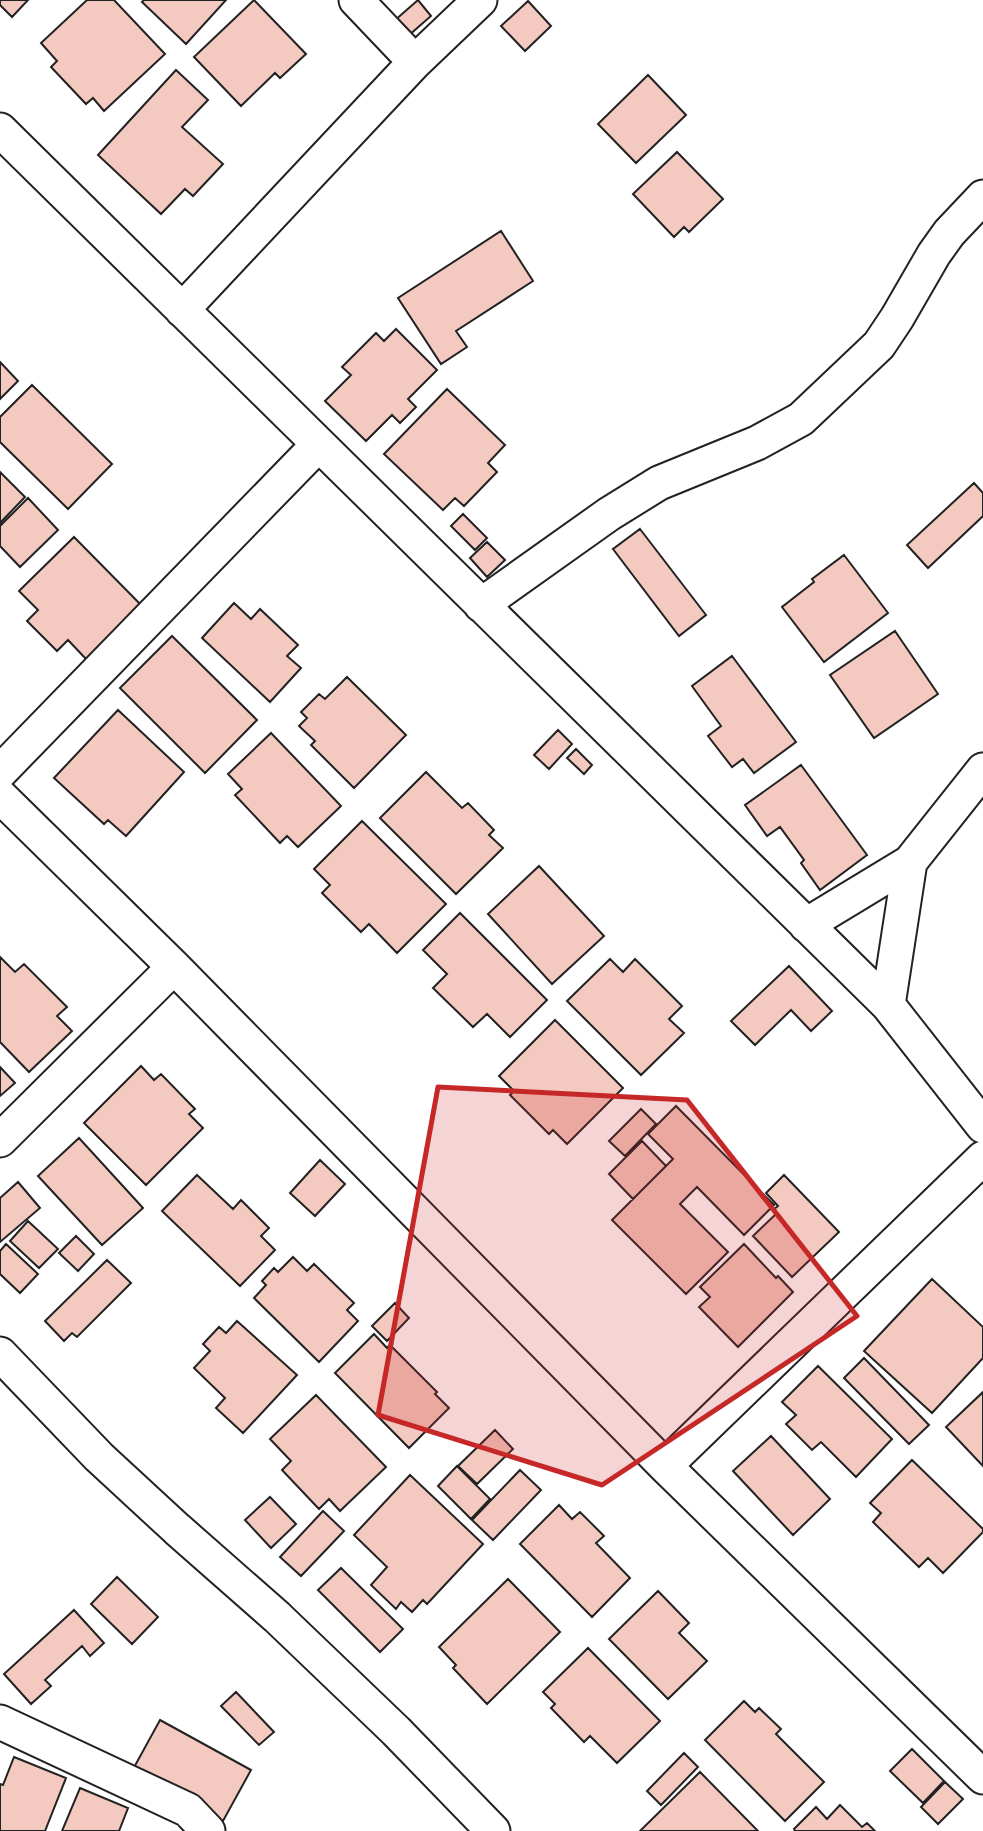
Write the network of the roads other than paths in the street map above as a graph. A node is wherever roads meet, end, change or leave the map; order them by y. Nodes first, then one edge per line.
1 (356, 0) edge
2 (480, 0) edge
3 (415, 62) junction
4 (0, 130) edge
5 (983, 197) edge
6 (182, 310) junction
7 (318, 445) junction
8 (481, 605) junction
9 (983, 770) edge
10 (0, 772) edge
11 (0, 796) edge
12 (910, 862) junction
13 (806, 925) junction
14 (174, 967) junction
15 (888, 1005) junction
16 (983, 1126) edge
17 (0, 1140) edge
18 (983, 1158) edge
19 (0, 1354) edge
20 (665, 1466) junction
21 (0, 1722) edge
22 (983, 1777) edge
23 (208, 1831) edge
24 (493, 1831) edge

1 - 3 street
2 - 3 street
3 - 6 street
4 - 6 street
5 - 8 street
6 - 7 street
7 - 8 street
7 - 10 street
8 - 13 street
9 - 12 street
11 - 14 street
12 - 13 street
12 - 15 street
13 - 15 street
14 - 17 street
14 - 20 street
15 - 16 street
18 - 20 street
19 - 24 street
20 - 22 street
21 - 23 street

